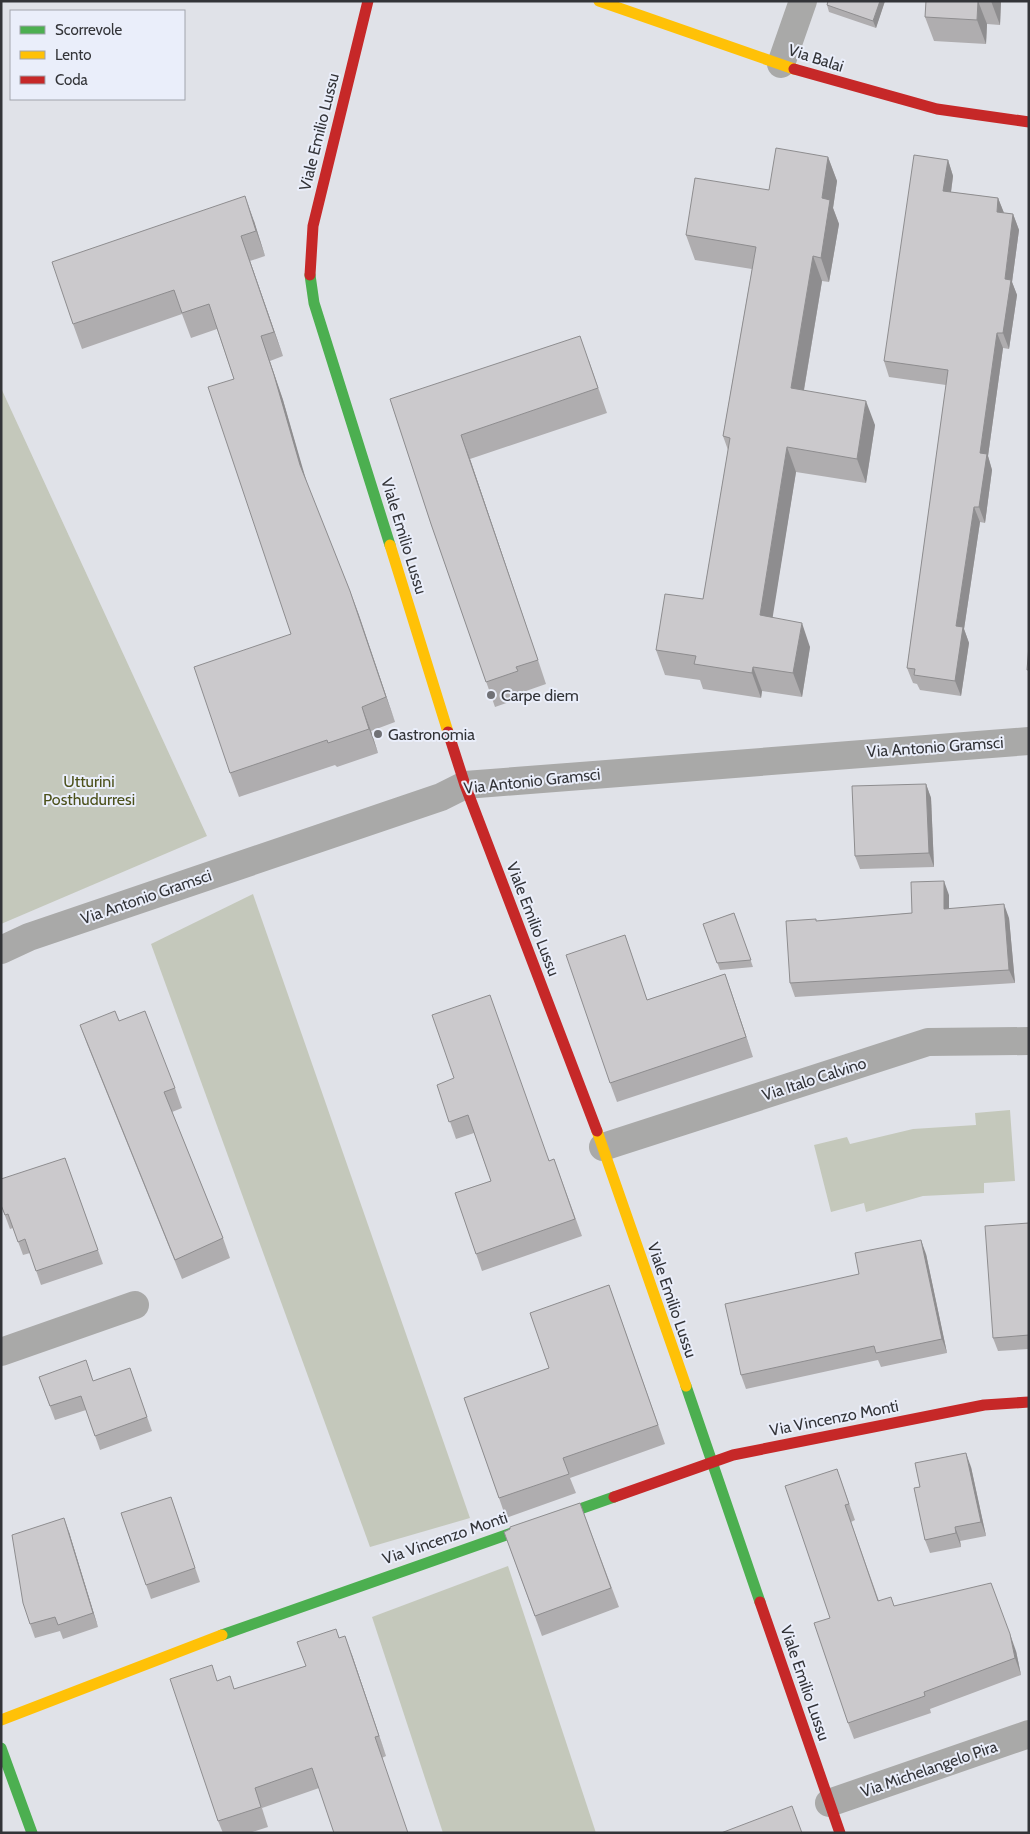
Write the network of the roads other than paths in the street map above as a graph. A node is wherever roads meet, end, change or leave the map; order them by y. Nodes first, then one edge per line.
1 (368, 1) edge
2 (599, 1) edge
3 (803, 1) edge
4 (781, 64) junction
5 (1029, 122) edge
6 (1029, 741) edge
7 (465, 785) junction
8 (1, 950) edge
9 (1029, 1041) edge
10 (603, 1147) junction
11 (135, 1305) dead end
12 (1, 1352) edge
13 (1029, 1402) edge
14 (711, 1462) junction
15 (1, 1720) edge
16 (1029, 1734) edge
17 (1, 1748) edge
18 (829, 1804) junction
19 (32, 1833) edge
20 (840, 1833) edge

1 - 7 street, Viale Emilio Lussu
2 - 4 street, Via Balai
3 - 4 street
4 - 5 street, Via Balai
6 - 7 street, Via Antonio Gramsci
7 - 8 street, Via Antonio Gramsci
7 - 10 street, Viale Emilio Lussu
9 - 10 street, Via Italo Calvino
10 - 14 street, Viale Emilio Lussu
11 - 12 street
13 - 14 street, Via Vincenzo Monti
14 - 15 street, Via Vincenzo Monti
14 - 18 street, Viale Emilio Lussu
16 - 18 street, Via Michelangelo Pira
17 - 19 street
18 - 20 street, Viale Emilio Lussu

